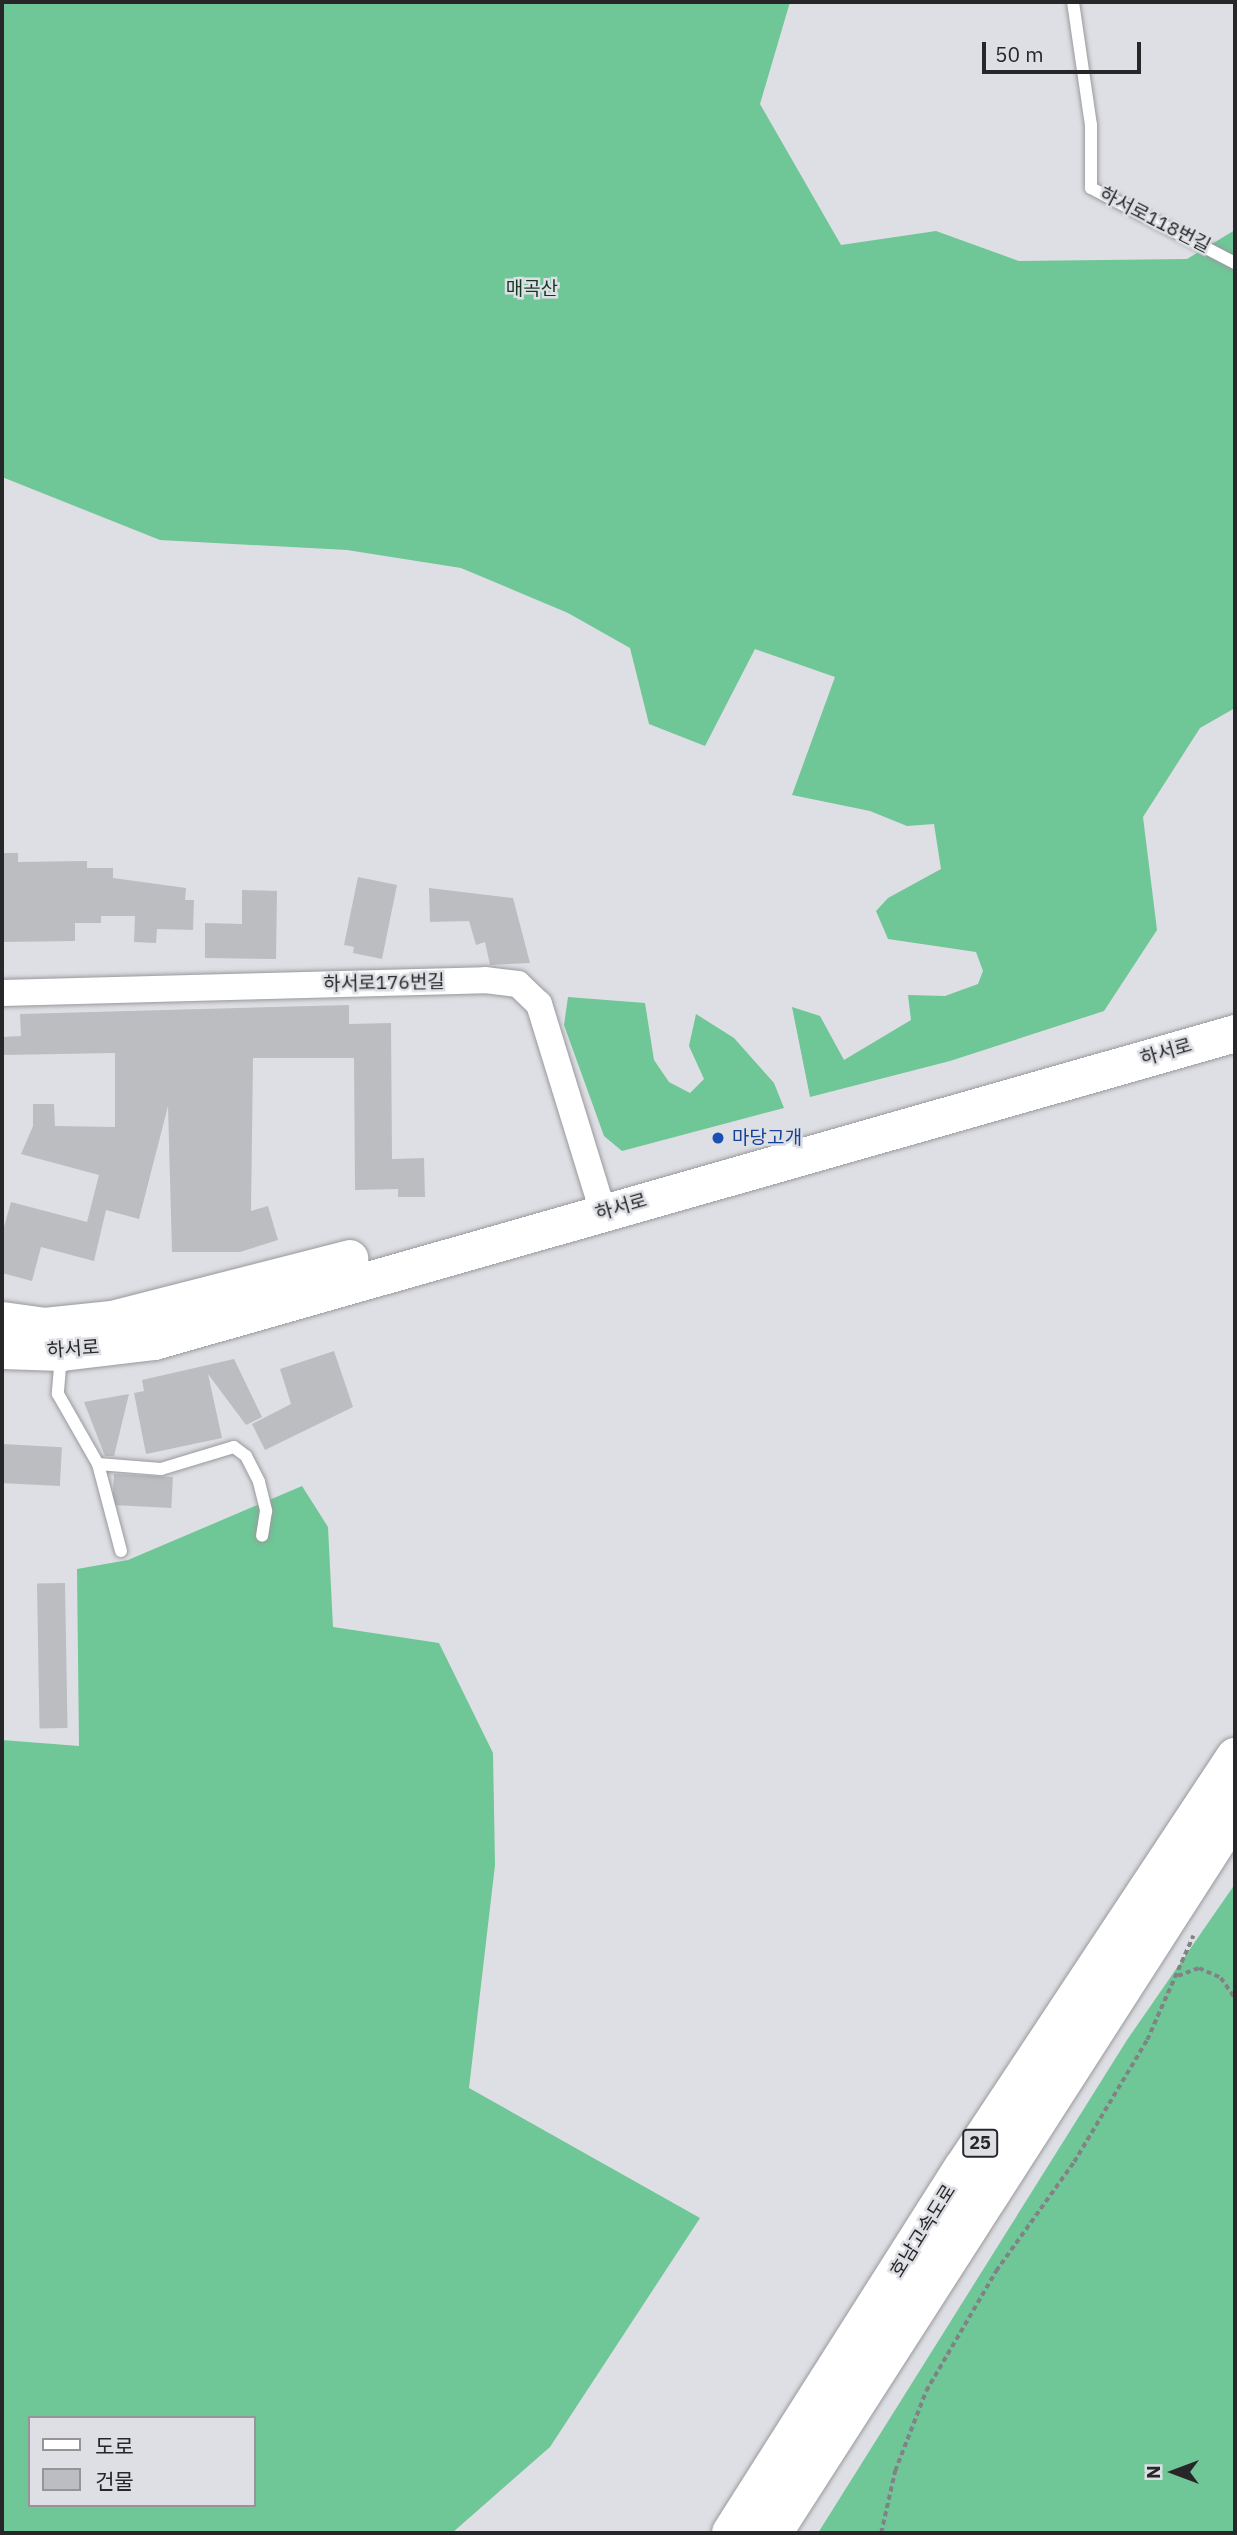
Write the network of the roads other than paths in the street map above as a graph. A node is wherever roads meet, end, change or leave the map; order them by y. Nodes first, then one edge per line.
1 (1073, 2) edge
2 (1235, 262) edge
3 (2, 993) edge
4 (1235, 1006) edge
5 (1235, 1032) edge
6 (600, 1200) junction
7 (2, 1320) edge
8 (2, 1350) edge
9 (62, 1352) junction
10 (98, 1464) junction
11 (262, 1535) dead end
12 (121, 1551) dead end
13 (1235, 1757) edge
14 (1235, 1813) edge
15 (990, 2192) junction
16 (731, 2533) edge
17 (773, 2533) edge
18 (794, 2533) edge

1 - 2 lane, 하서로118번길
3 - 6 street, 하서로176번길
4 - 6 main road, 하서로
5 - 6 main road, 하서로
6 - 7 main road, 하서로
6 - 9 main road, 하서로
8 - 9 main road, 하서로
9 - 10 lane
10 - 11 lane
10 - 12 lane
13 - 16 highway, 호남고속도로 / 25
14 - 15 highway, 호남고속도로 / 25
15 - 17 highway, 호남고속도로 / 25
15 - 18 highway

